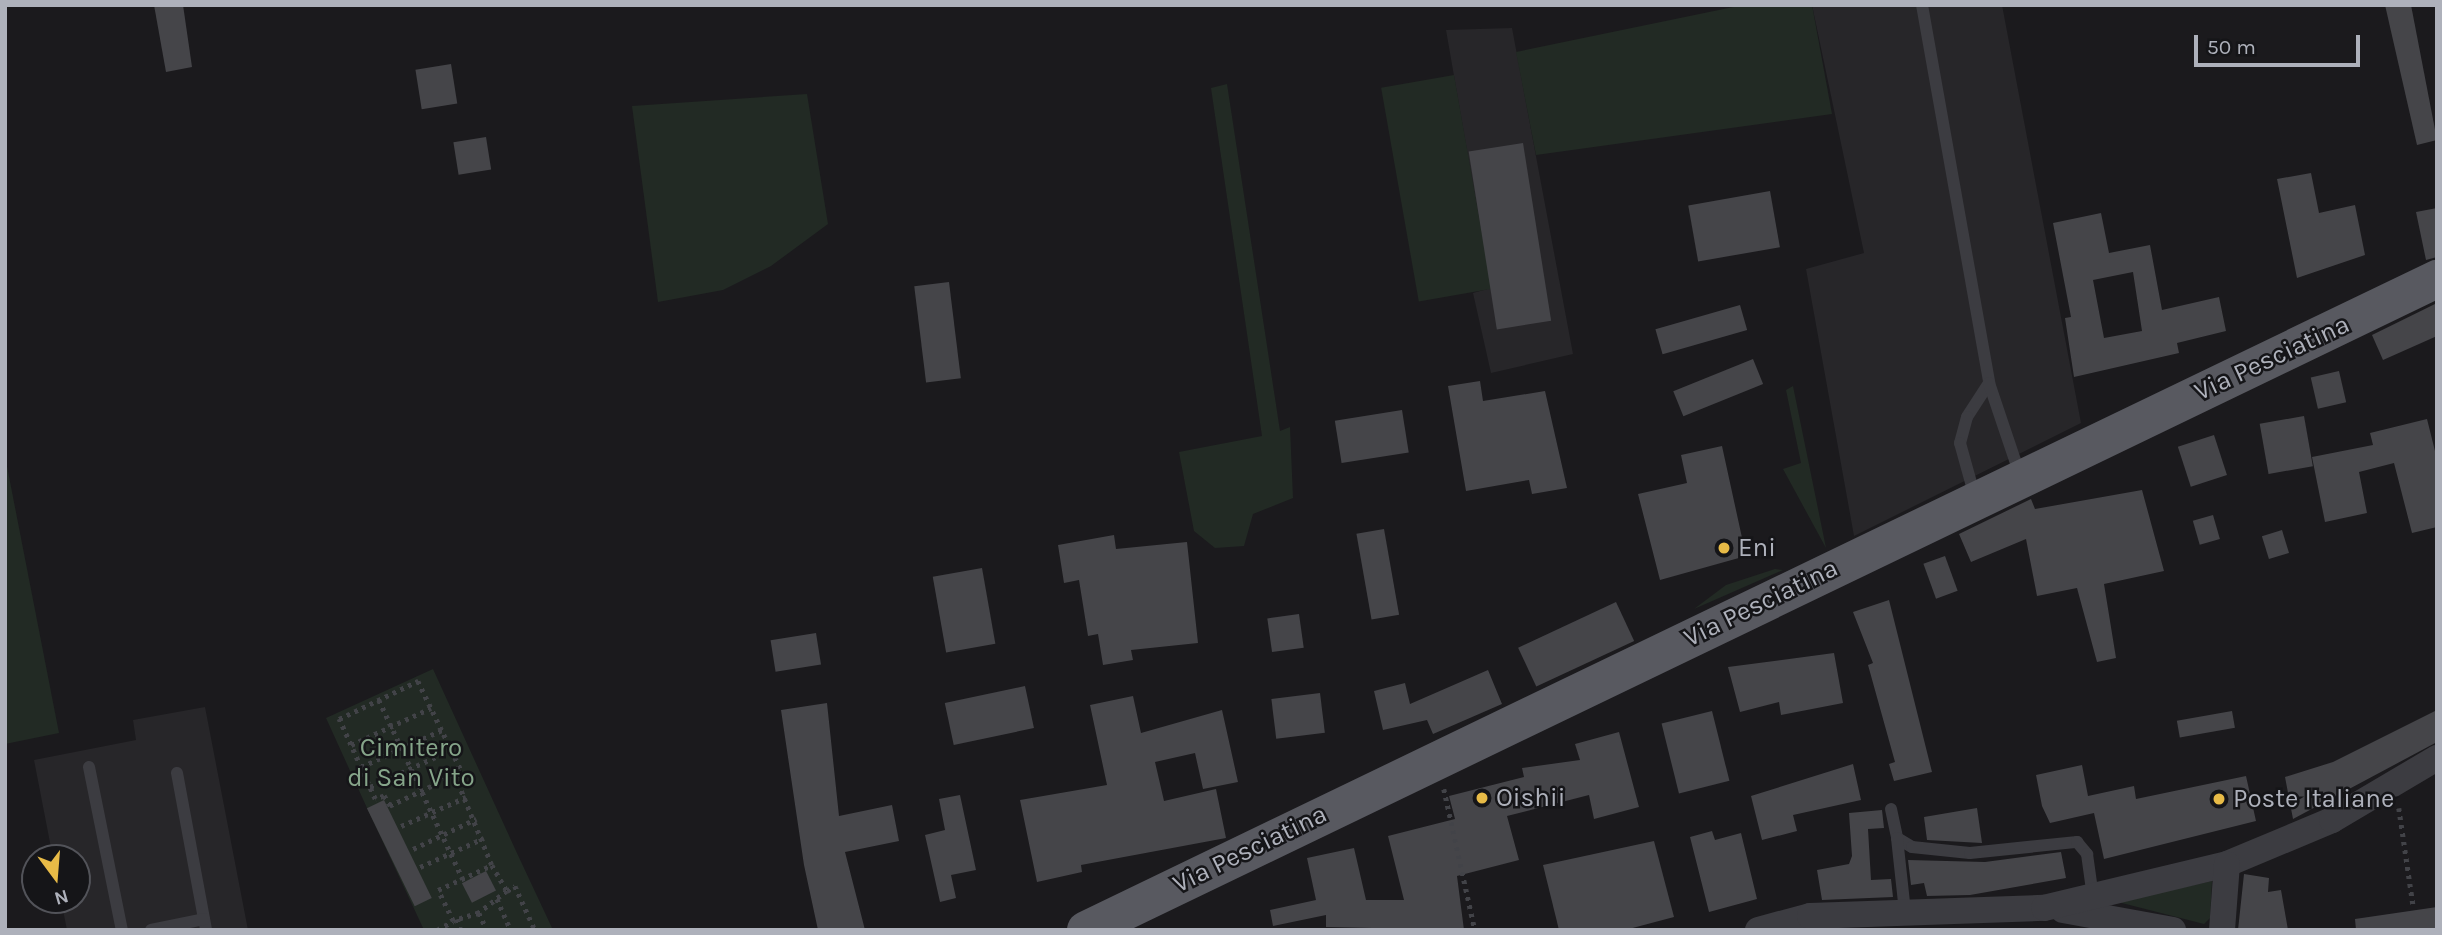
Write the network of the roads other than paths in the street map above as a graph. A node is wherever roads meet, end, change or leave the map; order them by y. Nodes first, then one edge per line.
1 (1922, 5) edge
2 (2437, 279) edge
3 (1989, 383) junction
4 (2021, 478) junction
5 (1976, 499) junction
6 (2437, 758) edge
7 (89, 766) dead end
8 (177, 773) dead end
9 (1891, 809) dead end
10 (1897, 838) junction
11 (2227, 864) junction
12 (2093, 897) junction
13 (2044, 908) junction
14 (1906, 912) junction
15 (205, 924) edge
16 (1775, 928) edge
17 (122, 930) edge
18 (151, 930) edge
19 (1086, 930) edge
20 (2173, 930) edge
21 (2221, 930) edge

1 - 3 lane
2 - 4 main road, Via Pesciatina
3 - 4 lane
3 - 5 lane
4 - 5 main road, Via Pesciatina
5 - 19 main road, Via Pesciatina
6 - 11 street
7 - 17 lane
8 - 15 lane
9 - 10 lane
10 - 12 lane
10 - 14 lane
11 - 12 street
11 - 21 street
12 - 13 street
13 - 14 street
13 - 20 street
14 - 16 street
15 - 18 lane

